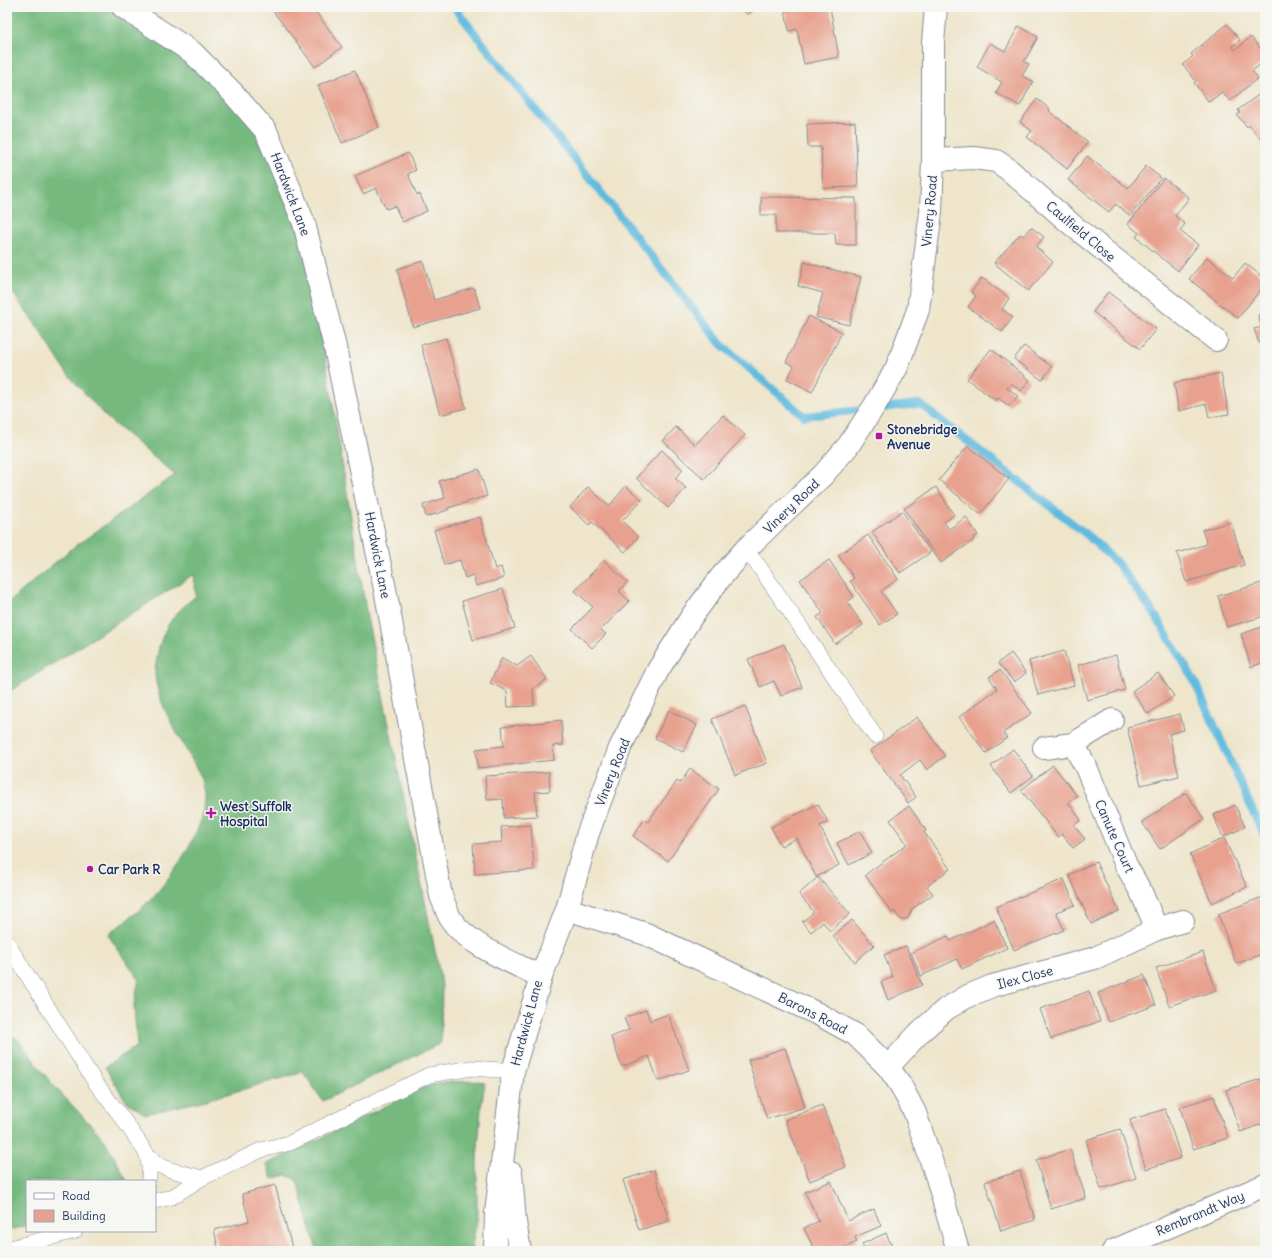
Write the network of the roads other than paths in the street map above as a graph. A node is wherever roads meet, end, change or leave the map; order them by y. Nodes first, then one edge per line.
1 (123, 7) edge
2 (936, 7) edge
3 (933, 160) junction
4 (1216, 340) dead end
5 (745, 550) junction
6 (1112, 720) dead end
7 (874, 736) dead end
8 (1073, 744) junction
9 (1044, 748) dead end
10 (567, 909) junction
11 (1183, 921) dead end
12 (1157, 929) junction
13 (7, 942) edge
14 (541, 976) junction
15 (888, 1067) junction
16 (513, 1071) junction
17 (508, 1122) junction
18 (147, 1154) junction
19 (202, 1178) junction
20 (149, 1180) edge
21 (1265, 1185) edge
22 (156, 1202) edge
23 (71, 1232) edge
24 (7, 1248) edge
25 (495, 1251) edge
26 (520, 1251) edge
27 (958, 1251) edge
28 (1112, 1251) edge

1 - 14 street, Hardwick Lane
2 - 3 street, Vinery Road
3 - 4 street, Caulfield Close
3 - 5 street, Vinery Road
5 - 7 lane
5 - 10 street, Vinery Road
6 - 8 street
8 - 9 street
8 - 12 street, Canute Court
10 - 14 street, Vinery Road
10 - 15 street, Barons Road
11 - 12 street, Ilex Close
12 - 15 street, Ilex Close
13 - 18 lane
14 - 16 street, Hardwick Lane
15 - 27 street, Barons Road
16 - 17 street, Hardwick Lane
16 - 19 lane
17 - 25 street, Hardwick Lane
17 - 26 street, Hardwick Lane
18 - 19 lane
18 - 20 lane
19 - 22 lane
21 - 28 street, Rembrandt Way
23 - 24 lane

